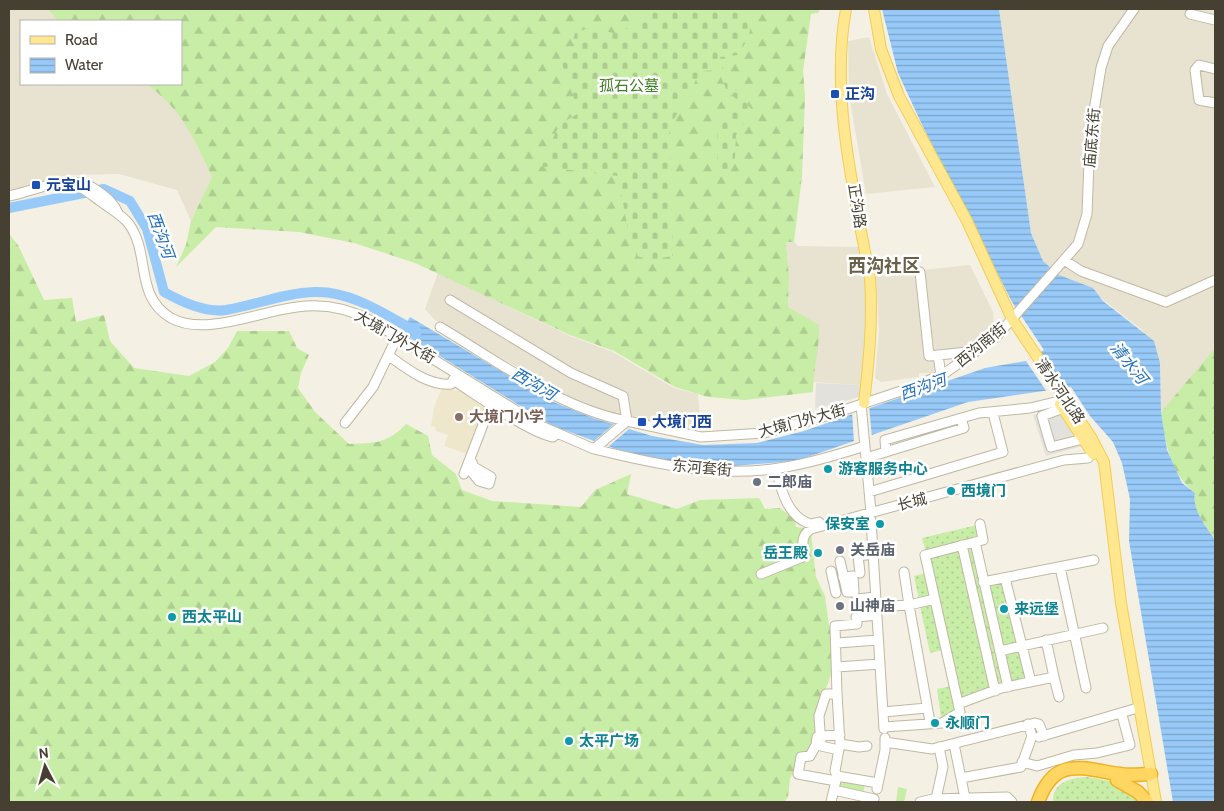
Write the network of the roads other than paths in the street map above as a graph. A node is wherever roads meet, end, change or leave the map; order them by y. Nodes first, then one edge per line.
1 (848, 9) edge
2 (870, 9) edge
3 (874, 9) edge
4 (1134, 9) edge
5 (1190, 14) dead end
6 (1215, 20) edge
7 (1215, 69) edge
8 (1215, 103) edge
9 (82, 184) junction
10 (9, 196) edge
11 (117, 211) junction
12 (1064, 260) junction
13 (1056, 268) joint
14 (920, 272) dead end
15 (1215, 280) edge
16 (450, 300) dead end
17 (1013, 318) junction
18 (440, 327) dead end
19 (397, 337) junction
20 (978, 350) junction
21 (938, 355) junction
22 (389, 356) junction
23 (941, 375) junction
24 (455, 377) junction
25 (1059, 399) junction
26 (490, 404) junction
27 (865, 404) junction
28 (993, 413) junction
29 (345, 423) dead end
30 (624, 424) junction
31 (556, 433) junction
32 (1083, 439) junction
33 (864, 444) junction
34 (598, 446) junction
35 (470, 458) junction
36 (866, 458) junction
37 (1088, 458) dead end
38 (776, 469) junction
39 (868, 492) junction
40 (871, 514) junction
41 (980, 524) dead end
42 (975, 542) junction
43 (962, 545) junction
44 (873, 554) junction
45 (1094, 560) dead end
46 (1060, 567) junction
47 (831, 571) dead end
48 (874, 572) junction
49 (904, 572) dead end
50 (762, 574) dead end
51 (856, 574) junction
52 (1005, 578) junction
53 (983, 582) junction
54 (852, 594) junction
55 (875, 597) junction
56 (935, 600) junction
57 (908, 605) junction
58 (876, 611) junction
59 (859, 617) junction
60 (1103, 628) dead end
61 (1073, 634) junction
62 (878, 640) junction
63 (1046, 640) junction
64 (837, 643) junction
65 (1022, 646) junction
66 (1000, 651) junction
67 (880, 664) junction
68 (837, 667) junction
69 (1054, 677) junction
70 (1030, 682) junction
71 (1008, 687) junction
72 (1086, 688) dead end
73 (995, 690) junction
74 (837, 694) junction
75 (1059, 697) dead end
76 (958, 704) junction
77 (927, 708) junction
78 (1134, 709) junction
79 (883, 712) junction
80 (1122, 715) junction
81 (930, 722) junction
82 (820, 724) junction
83 (1028, 724) junction
84 (884, 729) junction
85 (820, 736) junction
86 (840, 743) junction
87 (954, 744) junction
88 (818, 746) junction
89 (885, 746) junction
90 (939, 747) junction
91 (1022, 762) junction
92 (1150, 777) junction
93 (961, 778) junction
94 (1117, 780) junction
95 (835, 782) junction
96 (875, 794) edge
97 (936, 798) junction
98 (965, 798) junction
99 (831, 802) edge
100 (920, 802) edge
101 (1012, 802) edge
102 (1038, 802) edge
103 (1049, 802) edge
104 (1149, 802) edge
105 (1156, 802) edge

1 - 27 main road, 正沟路
2 - 17 main road, 清水河北路
3 - 17 main road, 清水河北路
4 - 12 street, 庙底东街
5 - 6 street
7 - 8 street
9 - 10 street, 大境门外大街
9 - 11 street, 大境门外大街
9 - 11 street, 大境门外大街
11 - 19 street, 大境门外大街
12 - 13 street, 庙底东街
12 - 15 street
13 - 17 street, 西沟南街
14 - 21 street
16 - 30 street
17 - 20 street, 西沟南街
17 - 25 main road, 清水河北路
18 - 30 street, 大境门外大街
19 - 22 street
19 - 24 street, 大境门外大街
20 - 21 street
20 - 23 street, 西沟南街
21 - 23 street
22 - 24 street
22 - 29 street
23 - 27 street, 西沟南街
24 - 26 street
24 - 31 street, 大境门外大街
25 - 28 street
25 - 32 main road, 清水河北路
25 - 32 street
25 - 92 main road, 清水河北路
26 - 31 street
26 - 35 street
27 - 30 street, 大境门外大街
27 - 33 street
28 - 36 street
28 - 39 street
30 - 34 street
31 - 34 street, 大境门外大街
32 - 78 main road, 清水河北路
33 - 36 street
33 - 38 street, 东河套街
34 - 38 street, 东河套街
35 - 35 street
36 - 39 street
37 - 50 street, 长城
38 - 40 street
39 - 40 street
40 - 44 street
41 - 42 street
42 - 43 street
42 - 53 street
43 - 56 street
43 - 73 street
44 - 48 street
44 - 51 street
45 - 46 street
46 - 52 street
46 - 61 street
47 - 54 street
48 - 51 street
48 - 55 street
49 - 57 street
51 - 54 street
51 - 54 street
52 - 53 street
52 - 65 street
53 - 66 street
54 - 55 street
54 - 59 street
55 - 58 street
56 - 57 street
56 - 76 street
57 - 58 street
57 - 77 street
58 - 59 street
58 - 62 street
59 - 64 street
60 - 61 street
61 - 63 street
61 - 72 street
62 - 64 street
62 - 67 street
63 - 65 street
63 - 69 street
64 - 68 street
65 - 66 street
65 - 70 street
66 - 71 street
67 - 68 street
67 - 79 street
68 - 74 street
69 - 70 street
69 - 75 street
70 - 71 street
71 - 73 street
73 - 76 street
74 - 82 street
74 - 86 street
76 - 81 street
77 - 79 street
77 - 81 street
78 - 80 street
78 - 92 main road, 清水河北路
79 - 84 street
80 - 83 street
80 - 91 street
81 - 84 street
82 - 85 street
82 - 88 street
83 - 87 street
83 - 91 street
84 - 89 street
85 - 86 street
85 - 88 street
86 - 88 street
86 - 89 street
86 - 95 street
87 - 90 street
87 - 93 street
88 - 95 street
89 - 90 street
89 - 96 street
90 - 97 street
91 - 93 street
92 - 94 highway
92 - 102 highway
92 - 104 main road, 清水河北路
92 - 105 main road, 清水河北路
93 - 98 street
94 - 103 highway
94 - 104 highway
95 - 96 street
95 - 96 street
95 - 99 street
97 - 98 street
97 - 100 street
98 - 101 street

